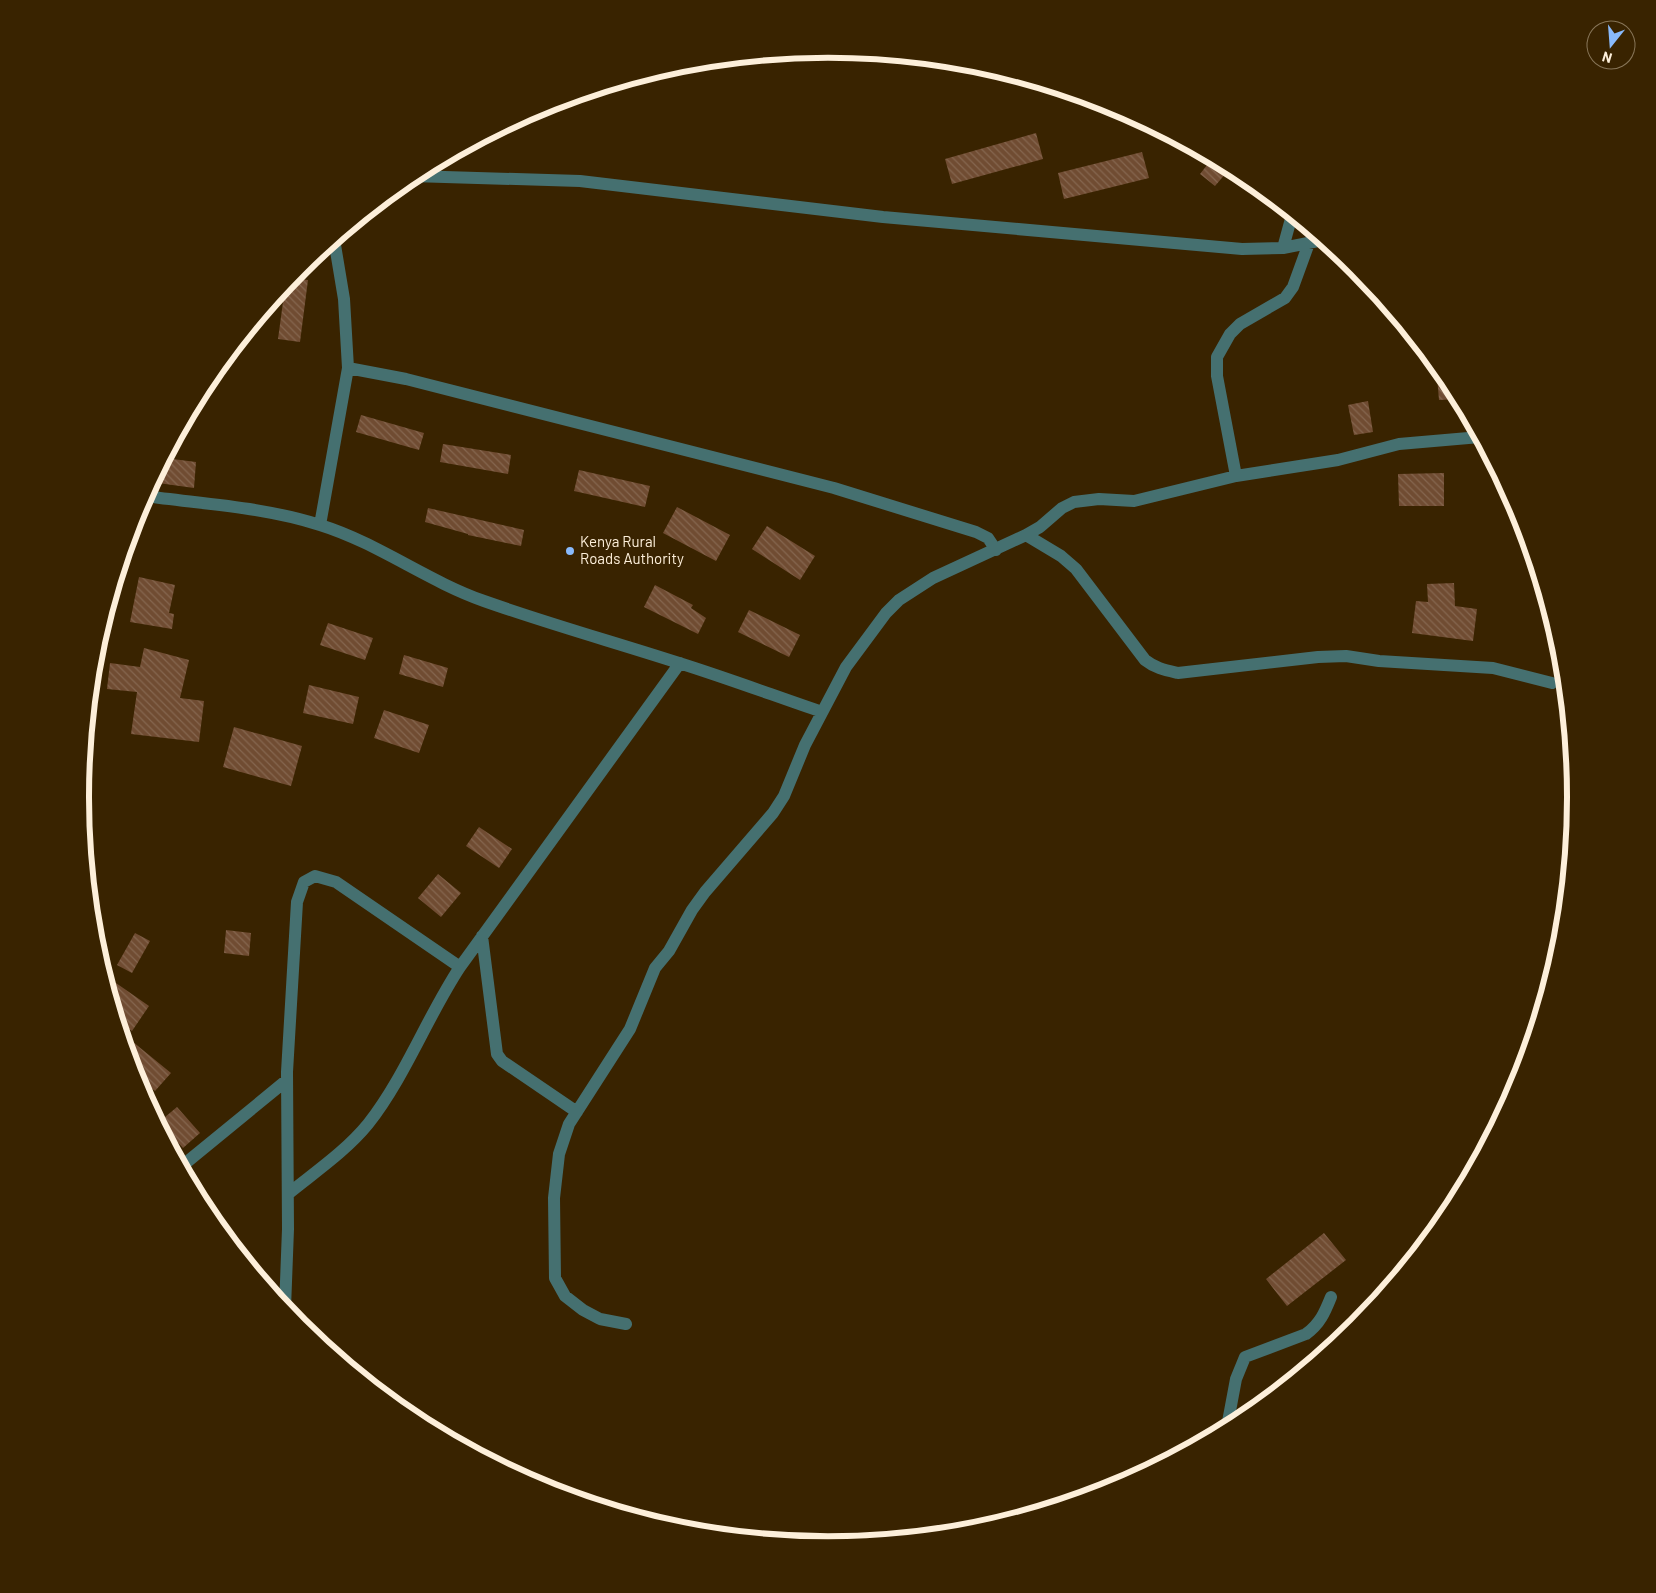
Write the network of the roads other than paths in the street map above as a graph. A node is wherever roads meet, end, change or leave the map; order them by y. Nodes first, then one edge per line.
1 (426, 176) edge
2 (1291, 220) edge
3 (1316, 242) edge
4 (1309, 243) junction
5 (335, 246) edge
6 (1283, 248) junction
7 (348, 368) junction
8 (1474, 438) edge
9 (1236, 476) junction
10 (153, 497) edge
11 (320, 525) junction
12 (1026, 535) junction
13 (996, 550) junction
14 (680, 663) junction
15 (1552, 683) dead end
16 (822, 712) junction
17 (482, 936) junction
18 (460, 967) junction
19 (287, 1080) junction
20 (576, 1112) junction
21 (186, 1163) edge
22 (288, 1194) junction
23 (1331, 1297) dead end
24 (285, 1298) edge
25 (626, 1324) dead end
26 (1229, 1417) edge

1 - 6 street
2 - 6 street
3 - 4 street
4 - 6 street
4 - 9 street
5 - 7 street
7 - 11 street
7 - 13 street
8 - 9 street
9 - 12 street
10 - 11 street
11 - 14 street
12 - 13 street
12 - 15 street
13 - 16 street
14 - 16 street
14 - 17 street
16 - 20 street
17 - 18 street
17 - 20 street
18 - 19 street
18 - 22 street
19 - 21 street
19 - 22 street
20 - 25 street
22 - 24 street
23 - 26 street

